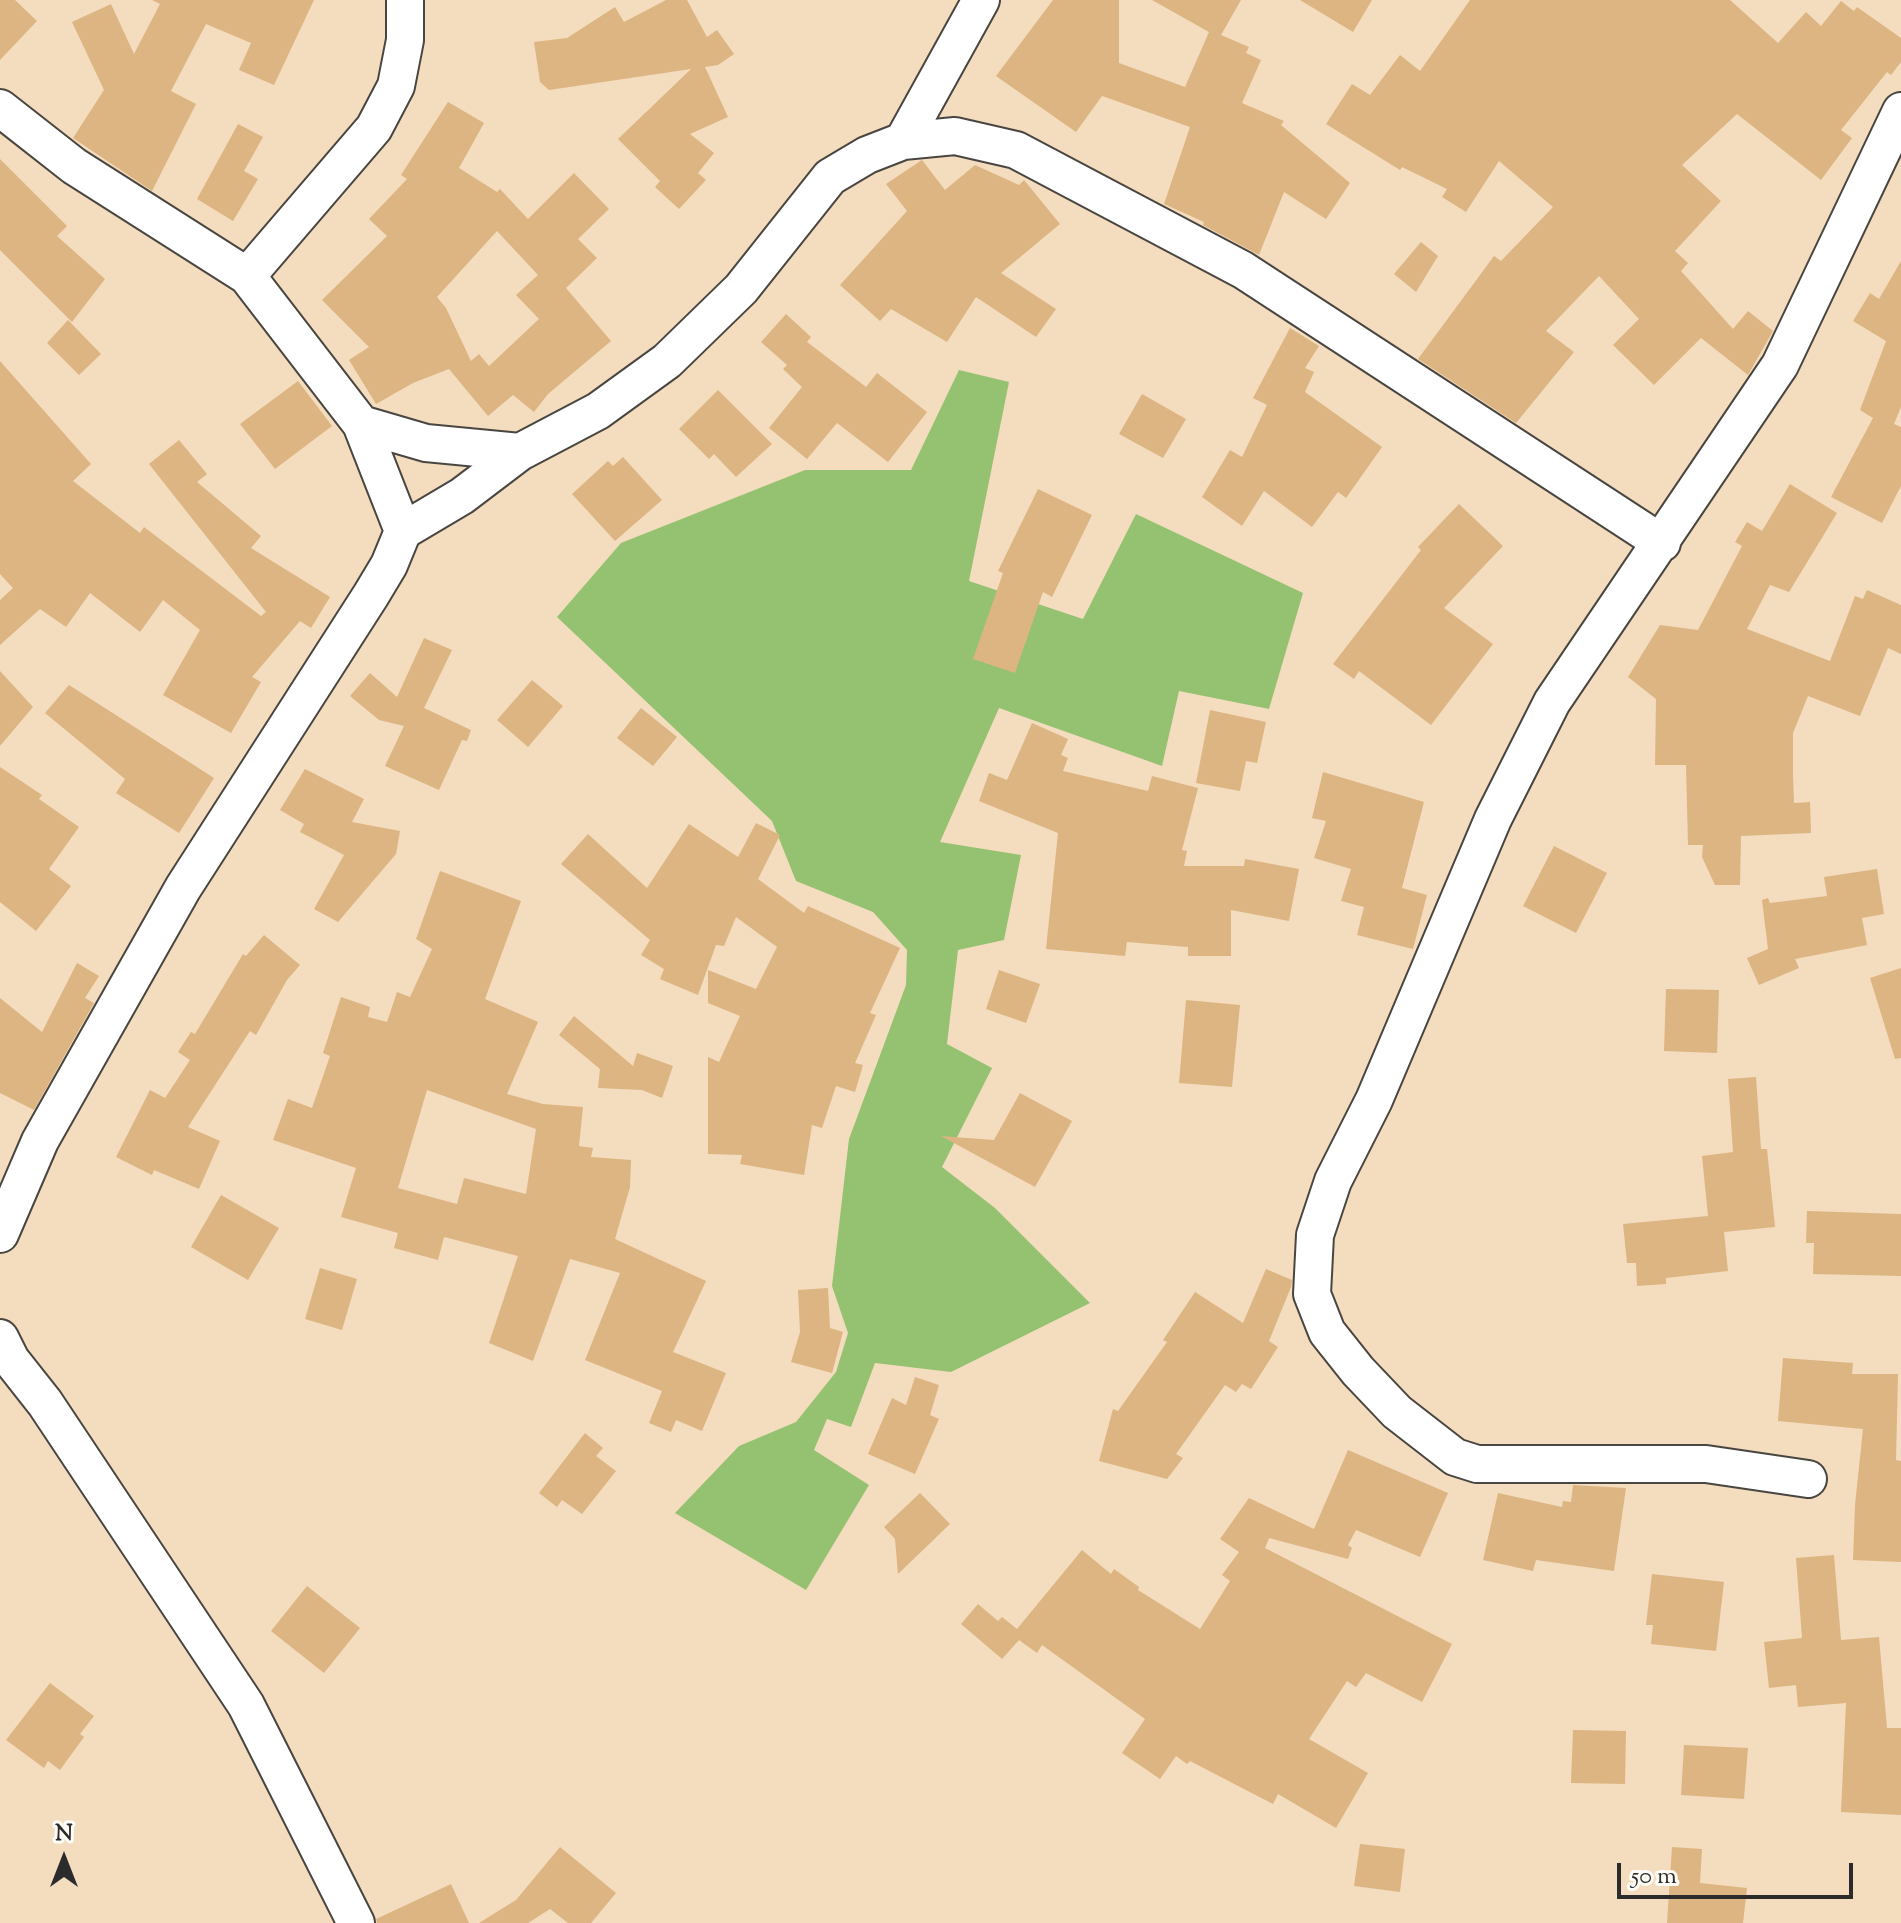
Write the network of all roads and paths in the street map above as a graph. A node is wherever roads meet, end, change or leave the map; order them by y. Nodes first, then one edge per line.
1 (405, 0) edge
2 (981, 0) edge
3 (0, 108) edge
4 (1901, 111) edge
5 (903, 141) junction
6 (247, 276) junction
7 (361, 424) junction
8 (520, 452) junction
9 (403, 531) junction
10 (1662, 543) junction
11 (0, 1234) edge
12 (0, 1338) edge
13 (1808, 1479) dead end
14 (356, 1923) edge

1 - 6 street
2 - 5 street
3 - 6 street
4 - 10 street
5 - 8 street
5 - 10 street
6 - 7 street
7 - 8 street
7 - 9 street
8 - 9 street
9 - 11 street
10 - 13 street
12 - 14 street

